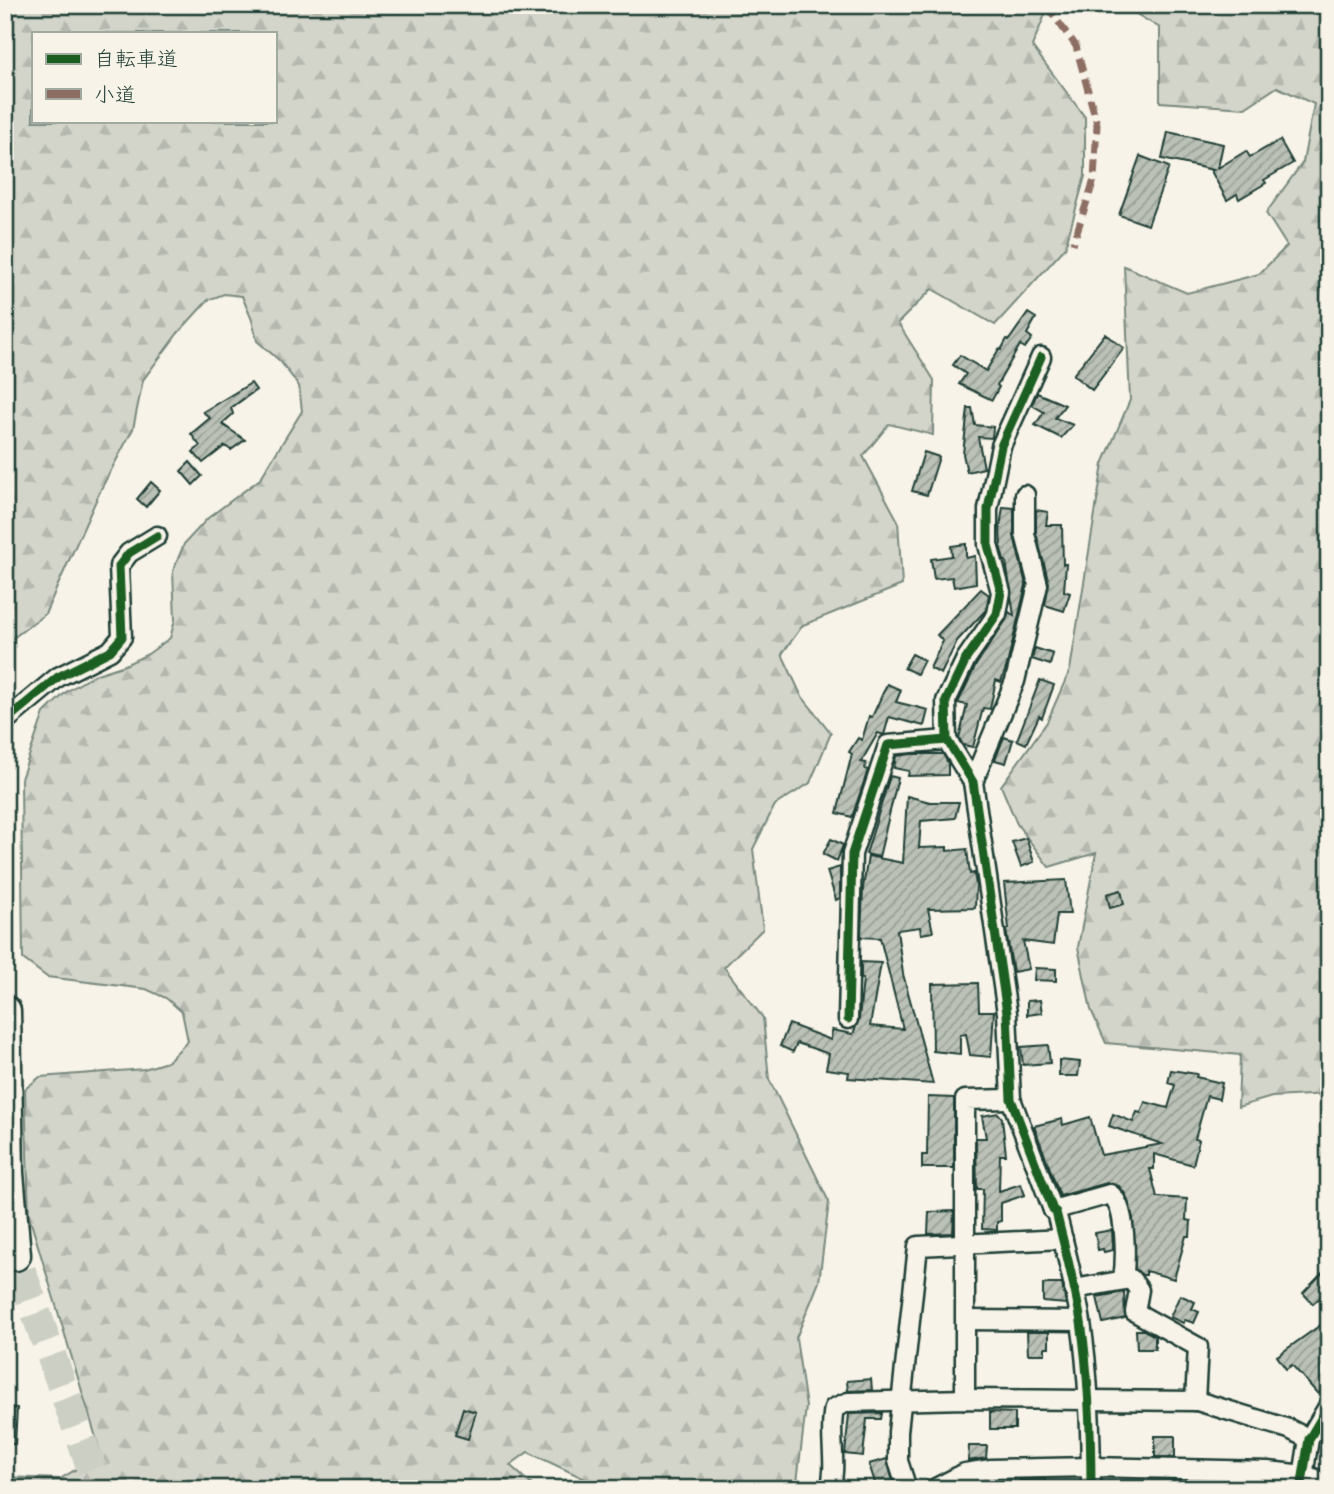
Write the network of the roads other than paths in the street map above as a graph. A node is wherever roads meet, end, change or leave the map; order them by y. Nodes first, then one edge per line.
1 (1041, 357) dead end
2 (1025, 495) dead end
3 (157, 536) dead end
4 (5, 721) edge
5 (947, 740) junction
6 (974, 782) junction
7 (5, 1011) edge
8 (848, 1018) dead end
9 (1011, 1100) junction
10 (1053, 1210) junction
11 (1063, 1239) junction
12 (966, 1243) junction
13 (14, 1254) tunnel mouth
14 (1123, 1279) junction
15 (1074, 1289) junction
16 (966, 1320) junction
17 (1080, 1321) junction
18 (965, 1399) junction
19 (1089, 1400) junction
20 (902, 1401) junction
21 (1195, 1401) junction
22 (1329, 1405) edge
23 (1309, 1439) junction
24 (1091, 1467) junction
25 (1302, 1482) edge
26 (1329, 1483) edge
27 (830, 1489) edge
28 (908, 1489) edge
29 (934, 1489) edge
30 (1091, 1489) edge

1 - 5 street
2 - 6 street
3 - 4 street
5 - 6 street
5 - 8 street
6 - 9 street
7 - 13 highway
9 - 10 street
9 - 12 street
10 - 11 street
10 - 14 street
11 - 12 street
11 - 15 street
12 - 16 street
12 - 20 street
14 - 15 street
14 - 21 street
15 - 17 street
16 - 17 street
16 - 18 street
17 - 19 street
18 - 19 street
18 - 20 street
19 - 21 street
19 - 24 street
20 - 27 street
20 - 28 street
21 - 23 street
22 - 23 street
23 - 25 street
24 - 25 street
24 - 29 street
24 - 30 street
25 - 26 street

